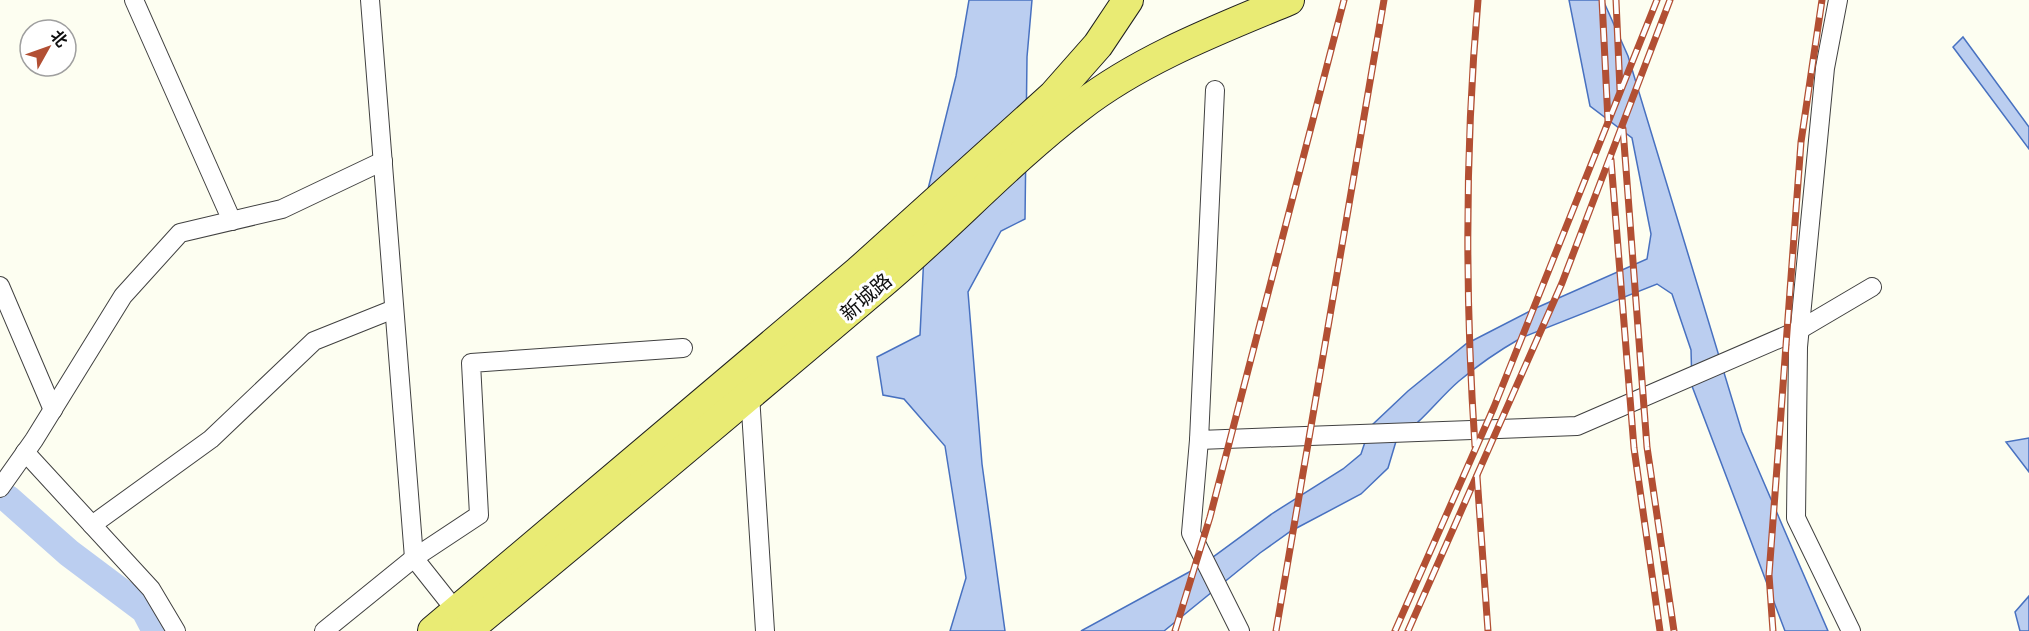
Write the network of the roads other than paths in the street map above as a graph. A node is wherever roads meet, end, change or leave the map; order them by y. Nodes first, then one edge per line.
1 (134, 0) edge
2 (370, 0) edge
3 (1128, 0) edge
4 (1289, 0) edge
5 (1838, 0) edge
6 (1215, 90) dead end
7 (383, 161) junction
8 (232, 221) junction
9 (0, 286) edge
10 (1872, 287) dead end
11 (394, 309) junction
12 (1800, 330) junction
13 (683, 348) dead end
14 (750, 395) junction
15 (52, 410) junction
16 (1199, 440) junction
17 (25, 452) junction
18 (0, 488) edge
19 (92, 525) junction
20 (414, 558) junction
21 (469, 624) edge
22 (176, 631) edge
23 (324, 631) edge
24 (433, 631) edge
25 (765, 631) edge
26 (1240, 631) edge
27 (1851, 631) edge

1 - 8 street
2 - 7 street
3 - 21 main road, 新城路
4 - 14 main road, 新城路
5 - 12 street
6 - 16 street
7 - 8 street
7 - 11 street
8 - 15 street
9 - 15 street
10 - 12 street
11 - 19 street
11 - 20 street
12 - 16 street
12 - 27 street
13 - 20 street
14 - 21 main road, 新城路
14 - 25 street
15 - 17 street
16 - 26 street
17 - 18 street
17 - 19 street
19 - 22 street
20 - 21 street
20 - 23 street
21 - 24 main road, 新城路

